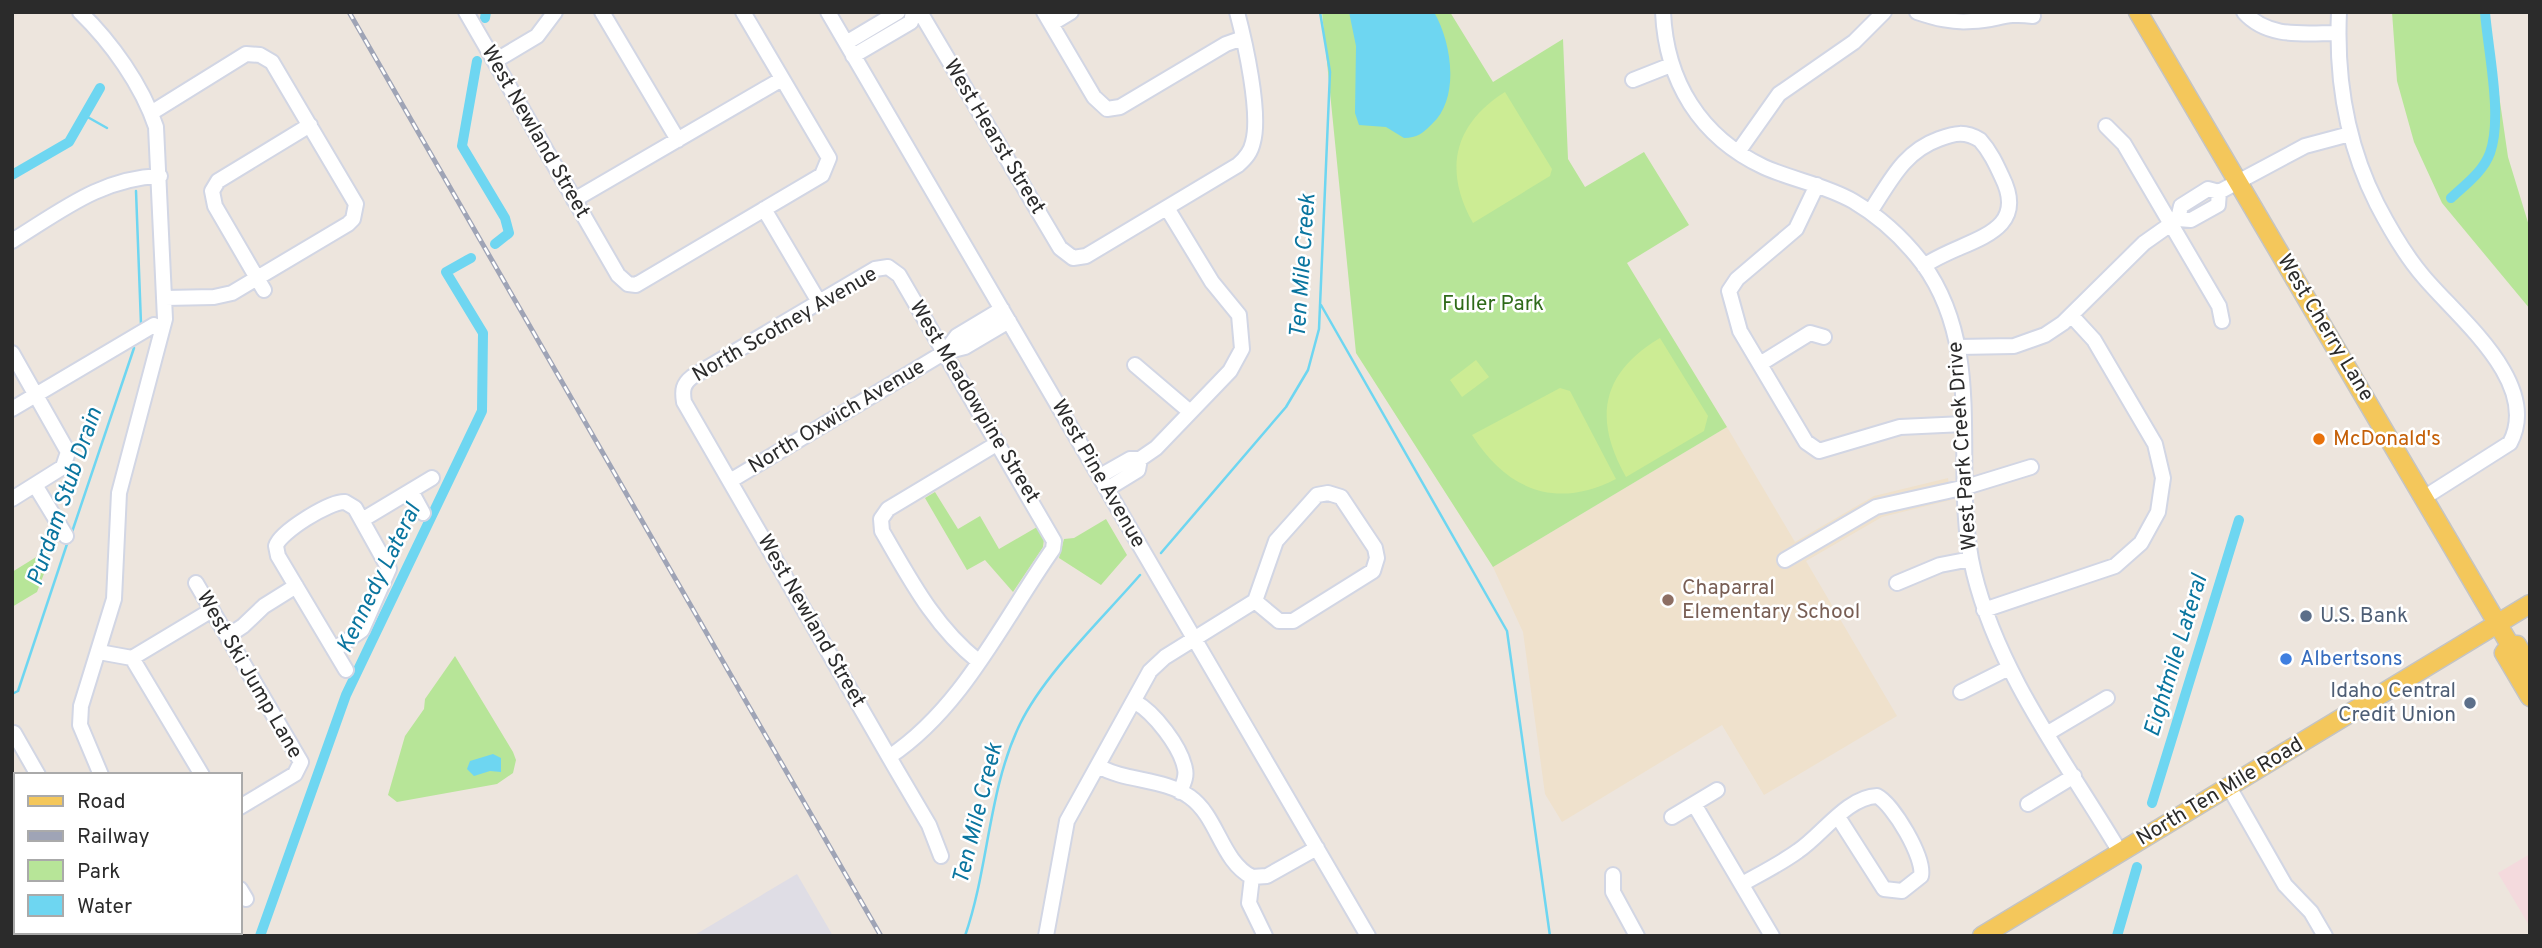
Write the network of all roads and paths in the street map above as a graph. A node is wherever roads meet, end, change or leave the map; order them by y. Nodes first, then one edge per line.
1 (80, 12) edge
2 (466, 12) edge
3 (555, 12) edge
4 (602, 12) edge
5 (743, 12) edge
6 (828, 12) edge
7 (898, 12) edge
8 (920, 12) edge
9 (1071, 12) edge
10 (1237, 12) edge
11 (1663, 12) edge
12 (1884, 12) edge
13 (1917, 12) edge
14 (2138, 12) edge
15 (2244, 12) edge
16 (2339, 12) edge
17 (911, 13) edge
18 (2033, 16) dead end
19 (1047, 18) edge
20 (2338, 33) junction
21 (1243, 38) junction
22 (850, 49) junction
23 (495, 61) junction
24 (1671, 65) junction
25 (782, 79) junction
26 (1633, 80) dead end
27 (151, 113) junction
28 (310, 125) junction
29 (2106, 127) dead end
30 (2350, 134) junction
31 (678, 139) junction
32 (1738, 152) junction
33 (160, 176) junction
34 (2239, 184) junction
35 (1817, 185) junction
36 (574, 200) junction
37 (1167, 208) junction
38 (764, 209) junction
39 (1870, 212) junction
40 (2175, 221) junction
41 (12, 241) edge
42 (1924, 266) junction
43 (888, 267) joint
44 (261, 284) junction
45 (165, 298) junction
46 (819, 302) junction
47 (1006, 315) junction
48 (2071, 315) junction
49 (2222, 321) dead end
50 (154, 325) dead end
51 (1824, 337) dead end
52 (1958, 348) junction
53 (945, 352) junction
54 (12, 353) edge
55 (1760, 364) junction
56 (1135, 365) dead end
57 (684, 386) joint
58 (37, 395) junction
59 (12, 409) edge
60 (1189, 411) junction
61 (2525, 413) edge
62 (1964, 424) junction
63 (998, 443) junction
64 (2031, 467) dead end
65 (432, 478) dead end
66 (730, 481) junction
67 (1104, 482) junction
68 (35, 485) junction
69 (1966, 487) junction
70 (411, 491) junction
71 (2425, 496) junction
72 (12, 499) edge
73 (423, 513) dead end
74 (362, 520) junction
75 (66, 536) dead end
76 (1971, 559) junction
77 (1785, 560) dead end
78 (196, 583) dead end
79 (1897, 583) dead end
80 (296, 586) junction
81 (1255, 601) junction
82 (2530, 604) edge
83 (212, 610) junction
84 (1984, 610) junction
85 (2498, 623) junction
86 (228, 636) junction
87 (1193, 641) junction
88 (2510, 645) junction
89 (334, 650) junction
90 (99, 652) junction
91 (132, 658) junction
92 (978, 662) junction
93 (2009, 668) junction
94 (2530, 668) edge
95 (346, 670) dead end
96 (1961, 692) dead end
97 (2530, 697) edge
98 (2106, 698) dead end
99 (1135, 702) junction
100 (14, 733) dead end
101 (2048, 733) junction
102 (889, 757) junction
103 (1098, 766) junction
104 (37, 773) edge
105 (100, 773) edge
106 (201, 773) edge
107 (2074, 776) junction
108 (2229, 787) junction
109 (1717, 790) dead end
110 (1180, 792) junction
111 (1694, 804) junction
112 (2028, 804) dead end
113 (242, 806) edge
114 (1672, 817) dead end
115 (1838, 817) junction
116 (1317, 848) junction
117 (2120, 852) junction
118 (941, 856) dead end
119 (1612, 875) dead end
120 (1252, 877) junction
121 (1742, 884) junction
122 (1046, 936) edge
123 (1265, 936) edge
124 (1368, 936) edge
125 (1637, 936) edge
126 (1772, 936) edge
127 (1982, 936) edge
128 (2325, 936) edge

1 - 27 street
2 - 23 street, West Newland Street
3 - 23 street
4 - 31 street
5 - 25 street
6 - 22 street, West Pine Avenue
7 - 22 street
8 - 37 street, West Hearst Street
9 - 19 street
10 - 21 street
11 - 24 street, West Park Creek Drive
12 - 32 street
13 - 18 street
14 - 34 main road, West Cherry Lane
15 - 20 street
16 - 20 street
17 - 22 street
19 - 21 street
20 - 30 street
21 - 37 street
22 - 47 street, West Pine Avenue
23 - 36 street, West Newland Street
24 - 26 street
24 - 32 street, West Park Creek Drive
25 - 31 street
25 - 38 street
27 - 28 street
27 - 33 street
28 - 44 street
28 - 44 street
29 - 40 street
30 - 34 street
30 - 61 street
31 - 36 street
32 - 35 street, West Park Creek Drive
33 - 41 street
33 - 45 street
34 - 40 street
34 - 71 main road, West Cherry Lane
35 - 39 street, West Park Creek Drive
35 - 55 street
36 - 38 street, West Newland Street
37 - 60 street
38 - 46 street
39 - 42 street, West Park Creek Drive
39 - 42 street
40 - 48 street
40 - 49 street
42 - 52 street, West Park Creek Drive
43 - 46 street, North Scotney Avenue
43 - 53 street, West Meadowpine Street
44 - 45 street
45 - 90 street
46 - 57 street, North Scotney Avenue
47 - 53 street, North Oxwich Avenue
47 - 67 street, West Pine Avenue
48 - 52 street
48 - 84 street
50 - 58 street
51 - 55 street
52 - 62 street, West Park Creek Drive
53 - 63 street, West Meadowpine Street
53 - 66 street, North Oxwich Avenue
54 - 58 street
55 - 62 street
56 - 60 street
57 - 66 street, West Newland Street
58 - 59 street
58 - 68 street
60 - 67 street
61 - 71 street
62 - 69 street, West Park Creek Drive
63 - 92 street, West Meadowpine Street
63 - 92 street
64 - 69 street
65 - 70 street
66 - 102 street, West Newland Street
67 - 87 street, West Pine Avenue
68 - 72 street
68 - 75 street
69 - 76 street, West Park Creek Drive
69 - 77 street
70 - 73 street
70 - 74 street
71 - 85 main road, West Cherry Lane
74 - 80 street
74 - 89 street
76 - 79 street
76 - 84 street, West Park Creek Drive
78 - 83 street, West Ski Jump Lane
80 - 86 street
80 - 89 street
81 - 81 street
81 - 87 street
82 - 85 main road, North Ten Mile Road
83 - 86 street, West Ski Jump Lane
83 - 91 street
84 - 93 street, West Park Creek Drive
85 - 88 main road, West Cherry Lane
85 - 108 main road, North Ten Mile Road
86 - 113 street, West Ski Jump Lane
87 - 99 street
87 - 116 street, West Pine Avenue
88 - 94 main road, West Cherry Lane
88 - 97 main road, West Cherry Lane
89 - 95 street
90 - 91 street
90 - 105 street
91 - 106 street
92 - 102 street
93 - 96 street
93 - 101 street, West Park Creek Drive
98 - 101 street
99 - 103 street
99 - 110 street
100 - 104 street
101 - 107 street, West Park Creek Drive
102 - 118 street, West Newland Street
103 - 110 street
103 - 122 street
107 - 112 street
107 - 117 street, West Park Creek Drive
108 - 117 main road, North Ten Mile Road
108 - 128 street
109 - 111 street
110 - 120 street
111 - 114 street
111 - 121 street
115 - 115 street
115 - 121 street
116 - 120 street
116 - 124 street, West Pine Avenue
117 - 127 main road, North Ten Mile Road
119 - 125 street
120 - 123 street
121 - 126 street

